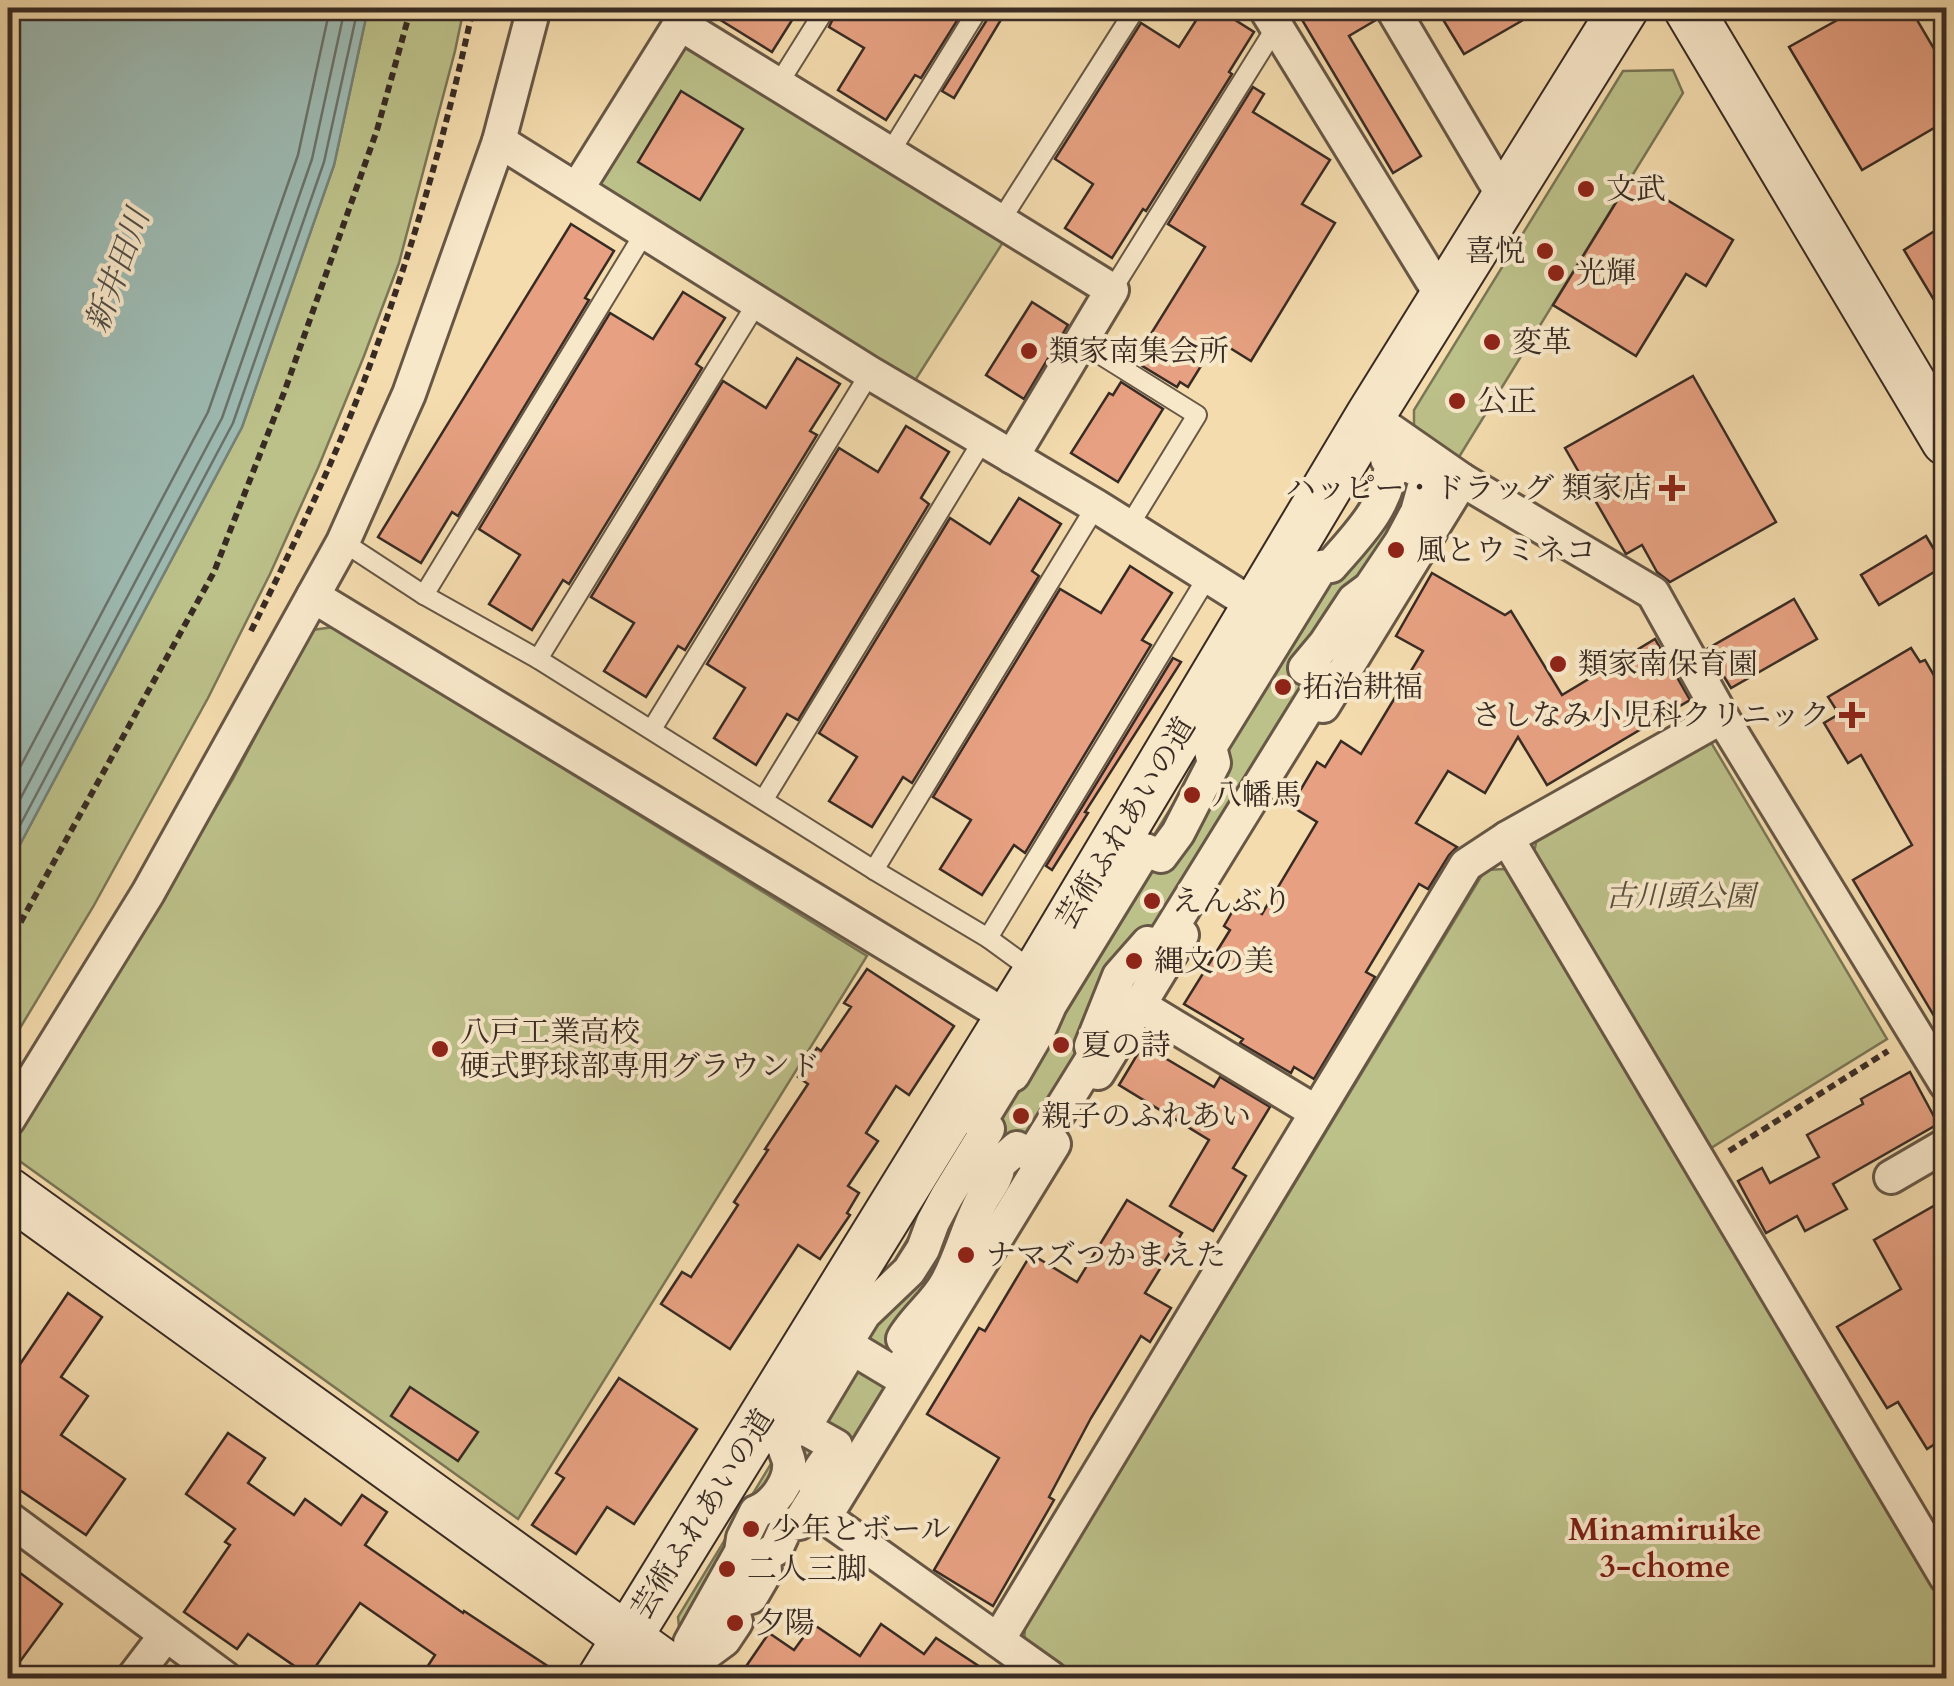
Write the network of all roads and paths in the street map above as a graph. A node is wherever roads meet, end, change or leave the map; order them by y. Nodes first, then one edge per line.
1 (412, 8) edge
2 (473, 8) edge
3 (534, 8) edge
4 (826, 8) edge
5 (979, 8) edge
6 (1136, 8) edge
7 (1392, 8) edge
8 (1624, 8) edge
9 (1688, 8) edge
10 (685, 16) edge
11 (1270, 17) edge
12 (779, 83) junction
13 (499, 141) junction
14 (889, 154) junction
15 (577, 189) junction
16 (1505, 199) junction
17 (1002, 220) junction
18 (645, 232) junction
19 (1112, 290) junction
20 (1444, 300) junction
21 (758, 301) junction
22 (1080, 342) junction
23 (870, 373) junction
24 (1370, 416) junction
25 (982, 440) junction
26 (1946, 441) edge
27 (1012, 457) junction
28 (1462, 480) junction
29 (1096, 506) junction
30 (1129, 526) junction
31 (343, 542) junction
32 (1208, 576) junction
33 (424, 595) junction
34 (313, 596) junction
35 (1255, 606) junction
36 (249, 635) dead end
37 (538, 659) junction
38 (1722, 717) junction
39 (652, 730) junction
40 (764, 799) junction
41 (1507, 838) junction
42 (874, 870) junction
43 (988, 938) junction
44 (8, 945) edge
45 (1037, 974) junction
46 (1139, 1005) junction
47 (1009, 1018) junction
48 (1915, 1034) junction
49 (1944, 1074) edge
50 (1316, 1112) junction
51 (8, 1120) edge
52 (1946, 1145) edge
53 (1702, 1167) junction
54 (1891, 1178) dead end
55 (8, 1192) edge
56 (8, 1518) edge
57 (1946, 1577) edge
58 (165, 1636) junction
59 (626, 1638) junction
60 (998, 1640) junction
61 (686, 1661) edge
62 (132, 1678) edge
63 (225, 1678) edge
64 (602, 1678) edge
65 (1051, 1678) edge

1 - 44 path
2 - 36 path
3 - 13 street
4 - 12 lane
5 - 14 lane
6 - 17 lane
7 - 16 street
8 - 16 street, 芸術ふれあいの道
9 - 26 street
10 - 12 street
10 - 15 street
11 - 19 lane
11 - 20 street
12 - 14 street
13 - 15 street
13 - 31 street
14 - 17 street
15 - 18 street
16 - 20 street, 芸術ふれあいの道
17 - 19 street
18 - 21 street
18 - 33 lane
19 - 22 street
20 - 24 street, 芸術ふれあいの道
21 - 23 street
21 - 37 lane
22 - 27 street
22 - 30 lane
23 - 25 street
23 - 39 lane
24 - 28 street
24 - 35 street, 芸術ふれあいの道
25 - 27 street
25 - 40 lane
27 - 29 street
28 - 38 street
28 - 46 street
29 - 30 street
29 - 42 lane
30 - 32 street
31 - 33 lane
31 - 34 street
32 - 35 street
32 - 43 lane
33 - 37 lane
34 - 47 street
34 - 51 street
35 - 45 street, 芸術ふれあいの道
37 - 39 lane
38 - 41 street
38 - 48 street
39 - 40 lane
40 - 42 lane
41 - 50 street
41 - 53 street
42 - 43 lane
43 - 45 lane
45 - 47 street, 芸術ふれあいの道
46 - 50 street
46 - 60 street
47 - 59 street, 芸術ふれあいの道
48 - 49 street
48 - 53 path
50 - 60 street
52 - 54 street
53 - 57 street
55 - 59 street
56 - 58 street
58 - 62 street
58 - 63 street
59 - 61 street
59 - 64 street, 芸術ふれあいの道
60 - 65 street
61 - 61 street

